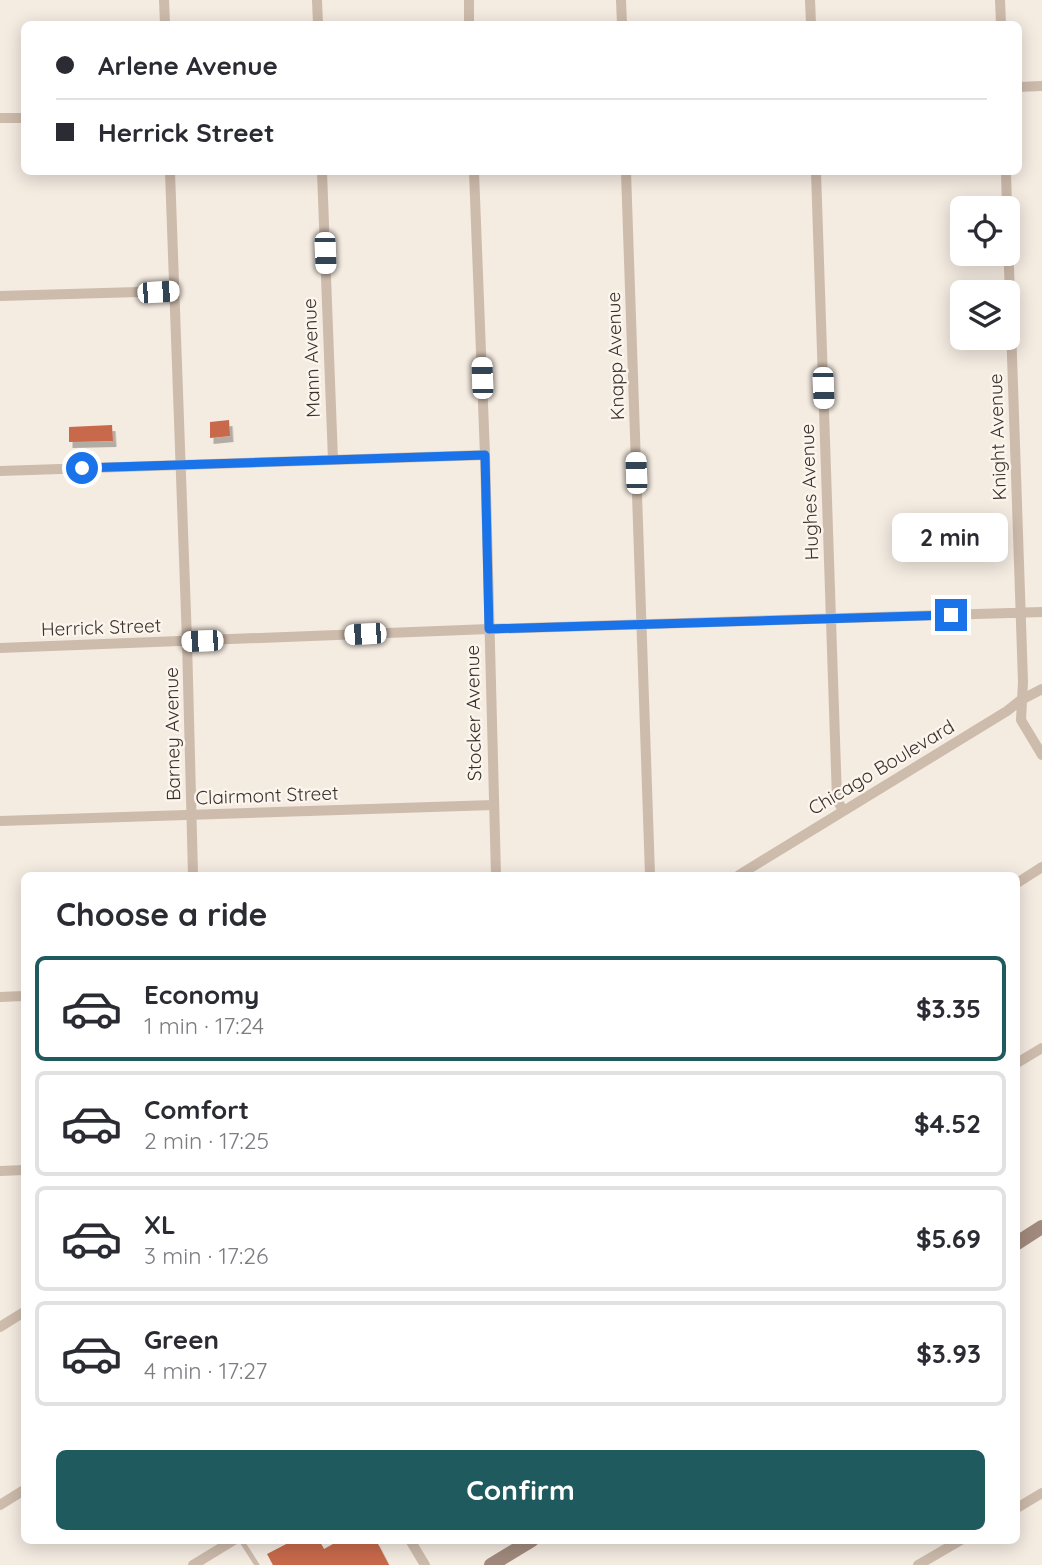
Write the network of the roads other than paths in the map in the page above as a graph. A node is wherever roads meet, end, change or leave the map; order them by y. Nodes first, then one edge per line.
1 (164, 0) edge
2 (317, 0) edge
3 (469, 0) edge
4 (621, 0) edge
5 (810, 0) edge
6 (1000, 0) edge
7 (165, 21) edge
8 (318, 21) edge
9 (470, 21) edge
10 (622, 21) edge
11 (811, 21) edge
12 (1001, 21) edge
13 (1042, 86) edge
14 (1022, 87) edge
15 (0, 118) edge
16 (21, 118) edge
17 (170, 175) edge
18 (322, 175) edge
19 (474, 175) edge
20 (626, 175) edge
21 (816, 175) edge
22 (1006, 175) edge
23 (1007, 196) edge
24 (1009, 266) edge
25 (173, 291) junction
26 (0, 296) edge
27 (485, 455) junction
28 (333, 460) junction
29 (180, 464) junction
30 (0, 471) edge
31 (1042, 612) edge
32 (1021, 613) junction
33 (830, 619) junction
34 (641, 625) junction
35 (489, 629) junction
36 (187, 642) junction
37 (0, 648) edge
38 (1042, 689) edge
39 (1021, 700) junction
40 (1042, 755) edge
41 (493, 805) junction
42 (843, 811) junction
43 (191, 815) junction
44 (0, 821) edge
45 (1042, 867) edge
46 (193, 872) edge
47 (496, 872) edge
48 (650, 872) edge
49 (744, 872) edge
50 (1020, 881) edge
51 (21, 996) edge
52 (0, 997) edge
53 (1042, 1048) edge
54 (1020, 1061) edge
55 (21, 1170) edge
56 (0, 1171) edge
57 (1042, 1227) edge
58 (1020, 1241) edge
59 (21, 1314) edge
60 (0, 1327) edge
61 (21, 1492) edge
62 (1041, 1496) edge
63 (0, 1505) edge
64 (1020, 1506) edge
65 (227, 1544) edge
66 (244, 1544) edge
67 (412, 1544) edge
68 (525, 1544) edge
69 (954, 1544) edge
70 (193, 1565) edge
71 (257, 1565) edge
72 (425, 1565) edge
73 (491, 1565) edge
74 (918, 1565) edge

1 - 7 street
2 - 8 street
3 - 9 street
4 - 10 street
5 - 11 street
6 - 12 street
13 - 14 street
15 - 16 street
17 - 25 street, Barney Avenue
18 - 28 street, Mann Avenue
19 - 27 street, Stocker Avenue
20 - 34 street, Knapp Avenue
21 - 33 street, Hughes Avenue
22 - 23 street
24 - 32 street, Knight Avenue
25 - 26 street
25 - 29 street, Barney Avenue
27 - 28 street
27 - 35 street, Stocker Avenue
28 - 29 street
29 - 30 street
29 - 36 street, Barney Avenue
31 - 32 street, Herrick Street
32 - 33 street, Herrick Street
32 - 39 street, Knight Avenue
33 - 34 street, Herrick Street
33 - 42 street, Hughes Avenue
34 - 35 street, Herrick Street
34 - 48 street, Knapp Avenue
35 - 36 street, Herrick Street
35 - 41 street, Stocker Avenue
36 - 37 street, Herrick Street
36 - 43 street, Barney Avenue
38 - 39 street, Chicago Boulevard
39 - 40 street, Knight Avenue
39 - 42 street, Chicago Boulevard
41 - 43 street, Clairmont Street
41 - 47 street, Stocker Avenue
42 - 49 street, Chicago Boulevard
43 - 44 street, Clairmont Street
43 - 46 street, Barney Avenue
45 - 50 street
51 - 52 street
53 - 54 street
55 - 56 street
57 - 58 main road
59 - 60 street
61 - 63 street
62 - 64 street
65 - 70 street
66 - 71 lane
67 - 72 street
68 - 73 main road
69 - 74 street

